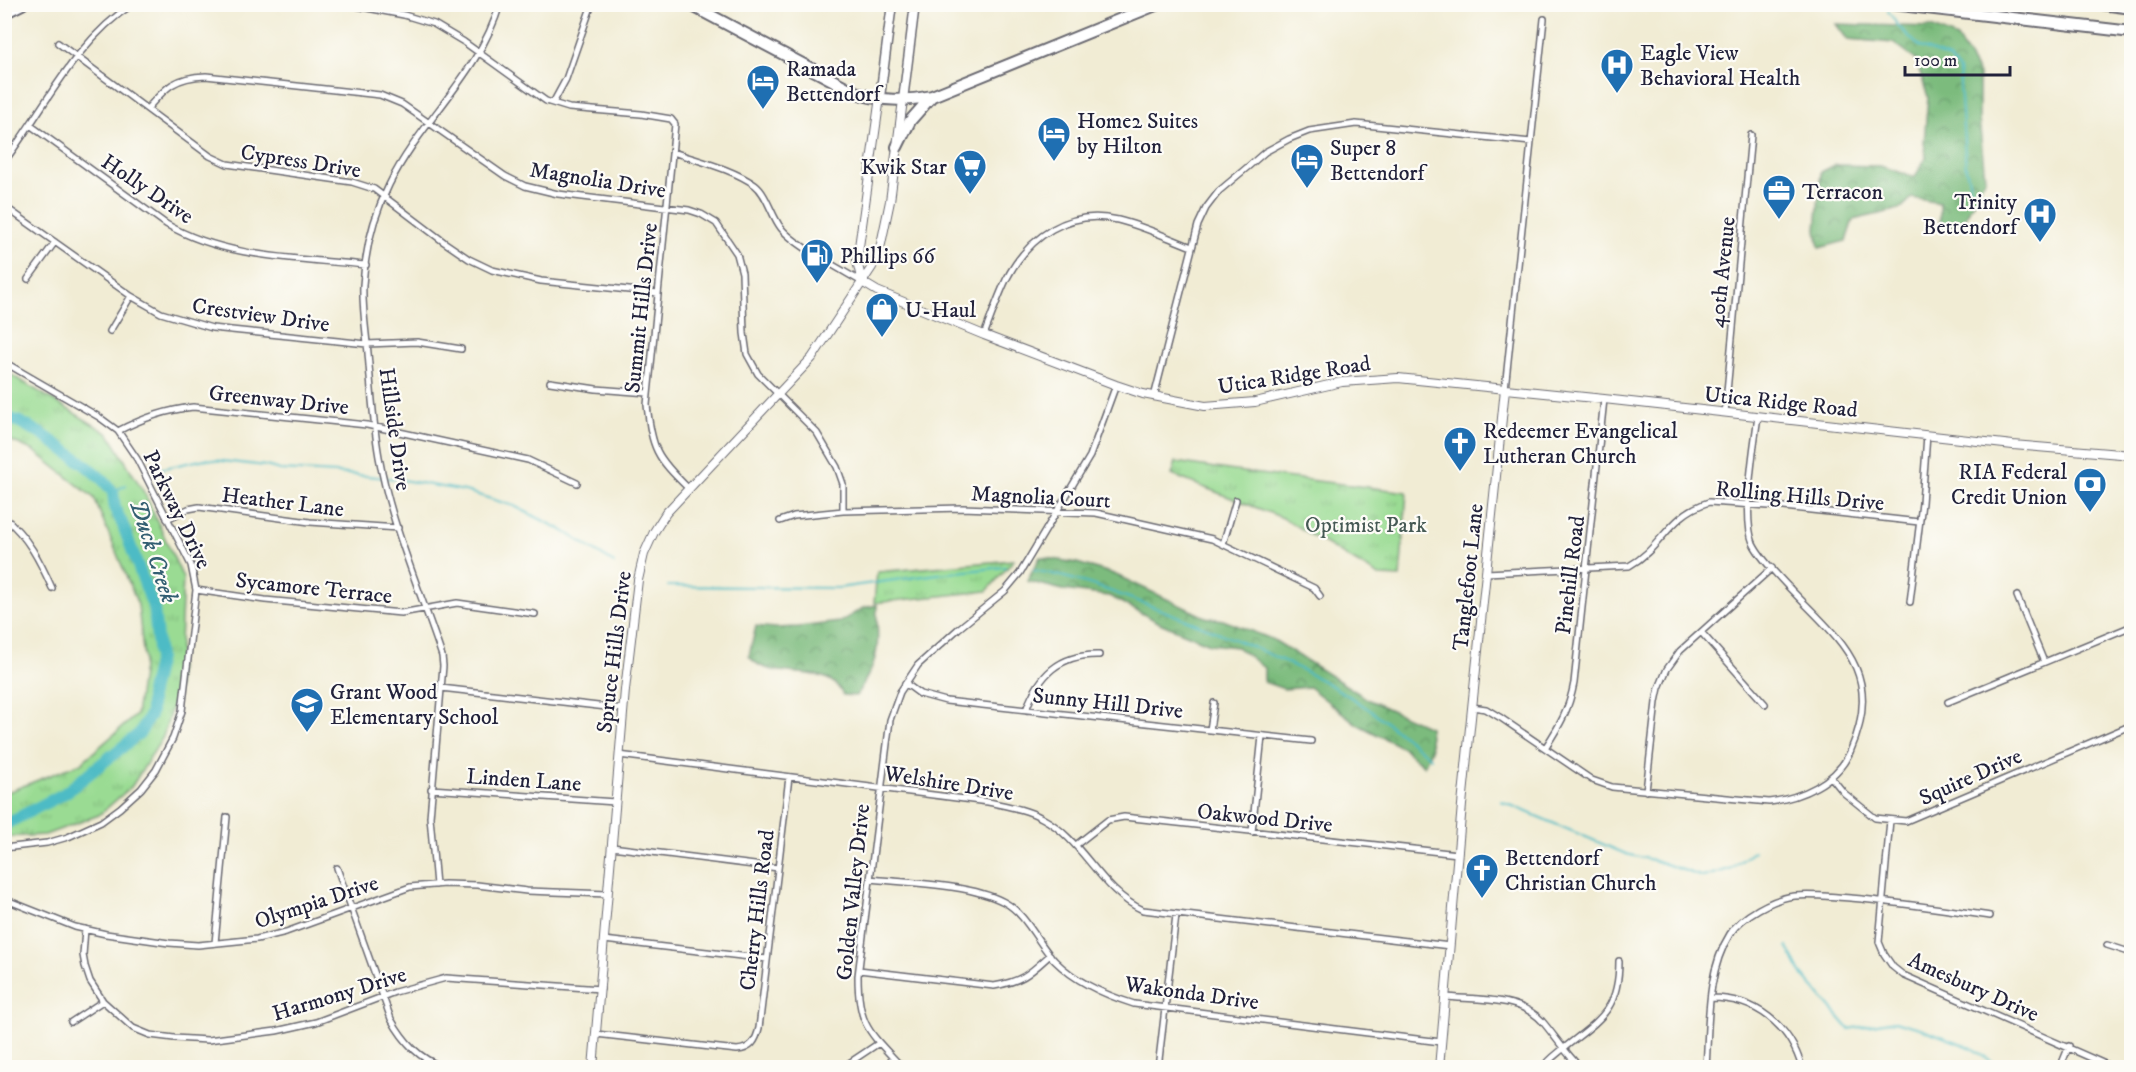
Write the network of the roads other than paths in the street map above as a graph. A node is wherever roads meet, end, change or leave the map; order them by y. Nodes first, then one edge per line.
1 (22, 4) edge
2 (133, 4) edge
3 (346, 4) edge
4 (500, 4) edge
5 (592, 4) edge
6 (689, 4) edge
7 (892, 4) edge
8 (915, 4) edge
9 (1158, 4) edge
10 (1892, 4) edge
11 (2102, 4) edge
12 (2132, 8) edge
13 (4, 13) edge
14 (1544, 19) dead end
15 (2132, 32) edge
16 (58, 43) dead end
17 (480, 54) junction
18 (77, 57) junction
19 (932, 96) junction
20 (880, 97) junction
21 (903, 100) junction
22 (553, 104) junction
23 (147, 109) junction
24 (430, 123) junction
25 (30, 125) junction
26 (1751, 135) dead end
27 (1531, 141) junction
28 (897, 147) junction
29 (673, 152) junction
30 (4, 162) edge
31 (383, 197) junction
32 (4, 206) edge
33 (667, 207) junction
34 (55, 242) junction
35 (1192, 247) junction
36 (366, 265) junction
37 (28, 279) dead end
38 (862, 282) junction
39 (658, 293) junction
40 (131, 296) junction
41 (110, 331) dead end
42 (984, 335) junction
43 (368, 344) junction
44 (461, 349) dead end
45 (4, 362) edge
46 (550, 382) dead end
47 (1116, 385) junction
48 (1505, 389) junction
49 (648, 393) junction
50 (778, 393) junction
51 (1154, 397) junction
52 (1604, 399) junction
53 (1725, 413) junction
54 (1758, 416) junction
55 (376, 427) junction
56 (118, 431) junction
57 (1927, 435) junction
58 (2132, 455) edge
59 (577, 483) dead end
60 (688, 488) junction
61 (1236, 500) dead end
62 (1749, 504) junction
63 (843, 511) junction
64 (1057, 511) junction
65 (4, 518) edge
66 (167, 519) junction
67 (780, 520) dead end
68 (1919, 522) junction
69 (398, 528) junction
70 (1223, 544) junction
71 (1587, 568) junction
72 (1772, 568) junction
73 (1486, 573) junction
74 (52, 588) dead end
75 (196, 590) junction
76 (1320, 596) dead end
77 (2017, 596) dead end
78 (1911, 603) dead end
79 (426, 608) junction
80 (535, 614) dead end
81 (2132, 626) edge
82 (1701, 632) junction
83 (1099, 655) dead end
84 (2044, 662) junction
85 (905, 683) junction
86 (441, 688) junction
87 (1948, 702) dead end
88 (1214, 703) dead end
89 (1765, 704) dead end
90 (1472, 707) junction
91 (624, 709) junction
92 (1026, 710) junction
93 (2132, 725) edge
94 (1210, 730) junction
95 (1262, 736) junction
96 (1311, 741) dead end
97 (1545, 748) junction
98 (619, 755) junction
99 (789, 777) junction
100 (1831, 777) junction
101 (880, 788) junction
102 (431, 789) junction
103 (1646, 791) junction
104 (615, 802) junction
105 (227, 817) dead end
106 (1890, 820) junction
107 (1252, 832) junction
108 (1076, 845) junction
109 (4, 848) edge
110 (612, 848) junction
111 (1458, 854) junction
112 (336, 868) dead end
113 (777, 868) junction
114 (870, 879) junction
115 (436, 885) junction
116 (608, 894) junction
117 (4, 899) edge
118 (1882, 901) junction
119 (350, 908) junction
120 (1176, 915) junction
121 (1990, 916) dead end
122 (84, 929) junction
123 (604, 940) junction
124 (215, 943) junction
125 (2107, 945) dead end
126 (1450, 946) junction
127 (2132, 952) edge
128 (1050, 955) junction
129 (767, 959) junction
130 (1619, 961) dead end
131 (859, 970) junction
132 (601, 988) junction
133 (1445, 996) junction
134 (382, 997) junction
135 (1712, 998) junction
136 (103, 1001) junction
137 (1165, 1007) junction
138 (71, 1022) dead end
139 (596, 1034) junction
140 (1441, 1041) junction
141 (879, 1043) junction
142 (2069, 1046) junction
143 (1564, 1049) junction
144 (849, 1063) dead end
145 (445, 1068) edge
146 (593, 1068) edge
147 (906, 1068) edge
148 (1158, 1068) edge
149 (1439, 1068) edge
150 (1543, 1068) edge
151 (1581, 1068) edge
152 (1706, 1068) edge
153 (1802, 1068) edge
154 (2060, 1068) edge
155 (2114, 1068) edge

1 - 13 highway
2 - 18 street
3 - 17 street
4 - 17 street, Hillside Drive
5 - 22 street
6 - 20 highway
7 - 20 main road
8 - 21 main road, Spruce Hills Drive
9 - 19 highway
10 - 15 highway
11 - 12 highway
14 - 27 street, Tanglefoot Lane
16 - 18 street, Cypress Drive
17 - 22 street
17 - 24 street, Hillside Drive
18 - 23 street, Cypress Drive
18 - 25 street
19 - 21 highway
19 - 28 highway
20 - 21 highway
20 - 38 main road
21 - 28 main road, Spruce Hills Drive
22 - 29 street, Summit Hills Drive
23 - 24 street, Magnolia Drive
23 - 31 street, Cypress Drive
24 - 31 street, Hillside Drive
24 - 33 street, Magnolia Drive
25 - 30 street
25 - 36 street, Holly Drive
26 - 53 street, 40th Avenue
27 - 35 street
27 - 48 street, Tanglefoot Lane
28 - 38 main road, Spruce Hills Drive
29 - 33 street, Summit Hills Drive
29 - 38 street, Utica Ridge Road
31 - 36 street, Hillside Drive
31 - 39 street, Cypress Drive
32 - 34 street, Crestview Drive
33 - 39 street, Summit Hills Drive
33 - 50 street, Magnolia Drive
34 - 37 street
34 - 40 street, Crestview Drive
35 - 42 street
35 - 51 street
36 - 43 street, Hillside Drive
38 - 42 main road, Utica Ridge Road
38 - 50 main road, Spruce Hills Drive
39 - 49 street, Summit Hills Drive
40 - 41 street
40 - 43 street, Crestview Drive
42 - 47 main road, Utica Ridge Road
43 - 44 street, Crestview Drive
43 - 55 street, Hillside Drive
45 - 56 street, Parkway Drive
46 - 49 street
47 - 51 main road, Utica Ridge Road
47 - 64 street, Golden Valley Drive
48 - 51 main road, Utica Ridge Road
48 - 52 main road, Utica Ridge Road
48 - 73 main road, Tanglefoot Lane
49 - 60 street, Summit Hills Drive
50 - 60 main road, Spruce Hills Drive
50 - 63 street, Magnolia Drive
52 - 53 main road, Utica Ridge Road
52 - 71 street, Pinehill Road
53 - 54 main road, Utica Ridge Road
54 - 57 main road, Utica Ridge Road
54 - 62 street
55 - 56 street, Greenway Drive
55 - 59 street, Greenway Drive
55 - 69 street, Hillside Drive
56 - 66 street, Parkway Drive
57 - 58 main road, Utica Ridge Road
57 - 68 street
60 - 91 main road, Spruce Hills Drive
61 - 70 street
62 - 68 street, Rolling Hills Drive
62 - 71 street, Rolling Hills Drive
62 - 72 street
63 - 64 street, Magnolia Court
63 - 67 street, Magnolia Court
64 - 70 street, Magnolia Court
64 - 85 street, Golden Valley Drive
65 - 74 street
66 - 69 street, Heather Lane
66 - 75 street, Parkway Drive
68 - 78 street
69 - 79 street, Hillside Drive
70 - 76 street, Magnolia Court
71 - 73 street, Rolling Hills Drive
71 - 97 street, Pinehill Road
72 - 82 street
72 - 100 street
73 - 90 main road, Tanglefoot Lane
75 - 79 street, Sycamore Terrace
75 - 109 street, Parkway Drive
77 - 84 street
79 - 80 street, Sycamore Terrace
79 - 86 street, Hillside Drive
81 - 84 street
82 - 89 street
82 - 103 street
83 - 92 street
84 - 87 street
85 - 92 street, Sunny Hill Drive
85 - 101 street, Golden Valley Drive
86 - 91 street
86 - 102 street, Hillside Drive
88 - 94 street
90 - 97 street
90 - 111 main road, Tanglefoot Lane
91 - 98 main road, Spruce Hills Drive
92 - 94 street, Sunny Hill Drive
93 - 106 street, Squire Drive
94 - 95 street, Sunny Hill Drive
95 - 96 street, Sunny Hill Drive
95 - 107 street
97 - 103 street
98 - 99 street, Welshire Drive
98 - 104 main road, Spruce Hills Drive
99 - 101 street, Welshire Drive
99 - 113 street, Cherry Hills Road
100 - 103 street
100 - 106 street, Squire Drive
101 - 108 street, Welshire Drive
101 - 114 street, Golden Valley Drive
102 - 104 street, Linden Lane
102 - 115 street, Hillside Drive
104 - 110 main road, Spruce Hills Drive
105 - 124 street
106 - 118 street, Amesbury Drive
107 - 108 street, Oakwood Drive
107 - 111 street, Oakwood Drive
108 - 120 street, Welshire Drive
110 - 113 street
110 - 116 main road, Spruce Hills Drive
111 - 126 main road, Tanglefoot Lane
112 - 119 street
113 - 129 street, Cherry Hills Road
114 - 128 street, Wakonda Drive
114 - 131 street, Golden Valley Drive
115 - 116 street, Olympia Drive
115 - 119 street, Olympia Drive
116 - 123 main road, Spruce Hills Drive
117 - 122 street, Olympia Drive
118 - 121 street
118 - 135 street
118 - 142 street, Amesbury Drive
119 - 124 street, Olympia Drive
119 - 134 street
120 - 126 street, Welshire Drive
120 - 137 street
122 - 124 street, Olympia Drive
122 - 136 street, Harmony Drive
123 - 129 street
123 - 132 main road, Spruce Hills Drive
125 - 127 street
126 - 133 main road, Tanglefoot Lane
128 - 131 street
128 - 137 street, Wakonda Drive
129 - 139 street, Cherry Hills Road
130 - 143 street
131 - 141 street, Golden Valley Drive
132 - 134 street, Harmony Drive
132 - 139 main road, Spruce Hills Drive
133 - 140 main road, Tanglefoot Lane
133 - 143 street
134 - 136 street, Harmony Drive
134 - 145 street
135 - 152 street
135 - 153 street
136 - 138 street
137 - 140 street, Wakonda Drive
137 - 148 street
139 - 146 main road, Spruce Hills Drive
140 - 149 main road, Tanglefoot Lane
141 - 144 street
141 - 147 street, Golden Valley Drive
142 - 154 street
142 - 155 street, Amesbury Drive
143 - 150 street
143 - 151 street

